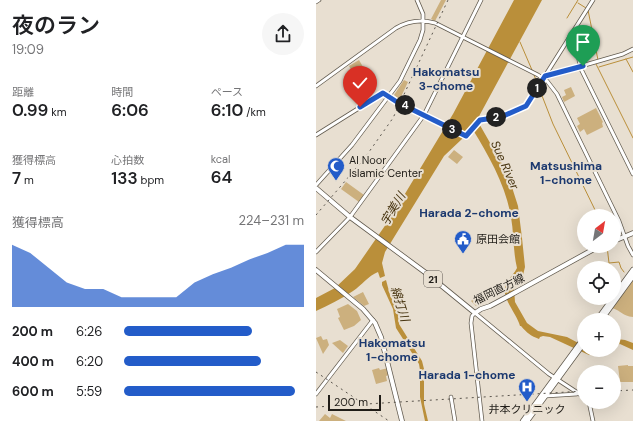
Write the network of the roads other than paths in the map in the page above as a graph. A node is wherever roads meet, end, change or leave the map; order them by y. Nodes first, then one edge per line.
1 (319, 0) edge
2 (417, 0) edge
3 (482, 0) edge
4 (593, 0) edge
5 (316, 2) edge
6 (424, 21) junction
7 (463, 38) junction
8 (577, 48) dead end
9 (633, 49) edge
10 (580, 67) junction
11 (544, 77) junction
12 (316, 86) edge
13 (388, 97) junction
14 (424, 115) junction
15 (316, 135) edge
16 (633, 174) edge
17 (316, 185) edge
18 (316, 188) edge
19 (350, 217) junction
20 (633, 233) edge
21 (624, 236) junction
22 (621, 238) edge
23 (316, 252) edge
24 (587, 253) edge
25 (633, 255) edge
26 (316, 270) edge
27 (633, 270) edge
28 (633, 276) edge
29 (621, 286) edge
30 (475, 313) junction
31 (606, 313) edge
32 (372, 320) junction
33 (577, 350) edge
34 (556, 379) junction
35 (577, 393) edge
36 (316, 394) edge
37 (577, 394) edge
38 (545, 396) junction
39 (451, 397) dead end
40 (590, 409) edge
41 (402, 421) edge
42 (455, 421) edge
43 (482, 421) edge
44 (523, 421) edge
45 (527, 421) edge
46 (593, 421) edge

1 - 5 street
2 - 6 street
3 - 7 street
4 - 11 street
6 - 7 street
6 - 12 street
6 - 13 street
7 - 11 street
7 - 14 street
8 - 10 street
9 - 10 street
10 - 11 street
10 - 16 street
11 - 14 street
11 - 21 street
13 - 14 street
13 - 15 street
13 - 17 street
14 - 19 street
18 - 19 main road, 福岡直方線 / 21
19 - 23 street
19 - 30 main road, 福岡直方線 / 21
20 - 21 main road
21 - 22 main road
21 - 25 street
24 - 30 main road, 福岡直方線
26 - 32 main road
27 - 29 highway
28 - 31 highway
30 - 34 street
30 - 43 street
32 - 36 street
32 - 41 main road
33 - 34 highway
34 - 35 street
34 - 38 highway
34 - 44 highway
37 - 38 street
38 - 45 highway
39 - 42 street
40 - 46 street

